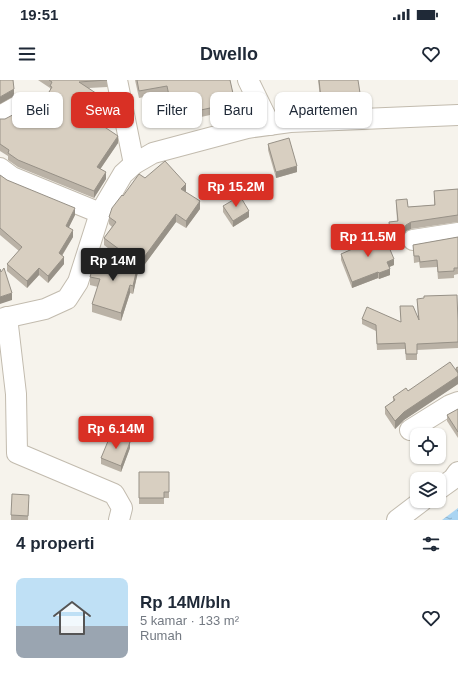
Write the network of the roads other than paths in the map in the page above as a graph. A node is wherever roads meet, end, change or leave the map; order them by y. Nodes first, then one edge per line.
1 (117, 80) edge
2 (248, 80) edge
3 (458, 115) edge
4 (270, 125) junction
5 (134, 164) junction
6 (0, 168) edge
7 (100, 213) junction
8 (458, 233) edge
9 (413, 240) dead end
10 (4, 318) edge
11 (458, 402) edge
12 (413, 428) edge
13 (458, 472) edge
14 (446, 483) edge
15 (413, 508) edge
16 (119, 520) edge
17 (397, 520) edge

1 - 5 street
2 - 4 street
3 - 4 street
4 - 5 street
5 - 7 street
6 - 7 street
7 - 10 street
8 - 9 street
10 - 16 street
11 - 12 street
13 - 14 street
15 - 17 street

